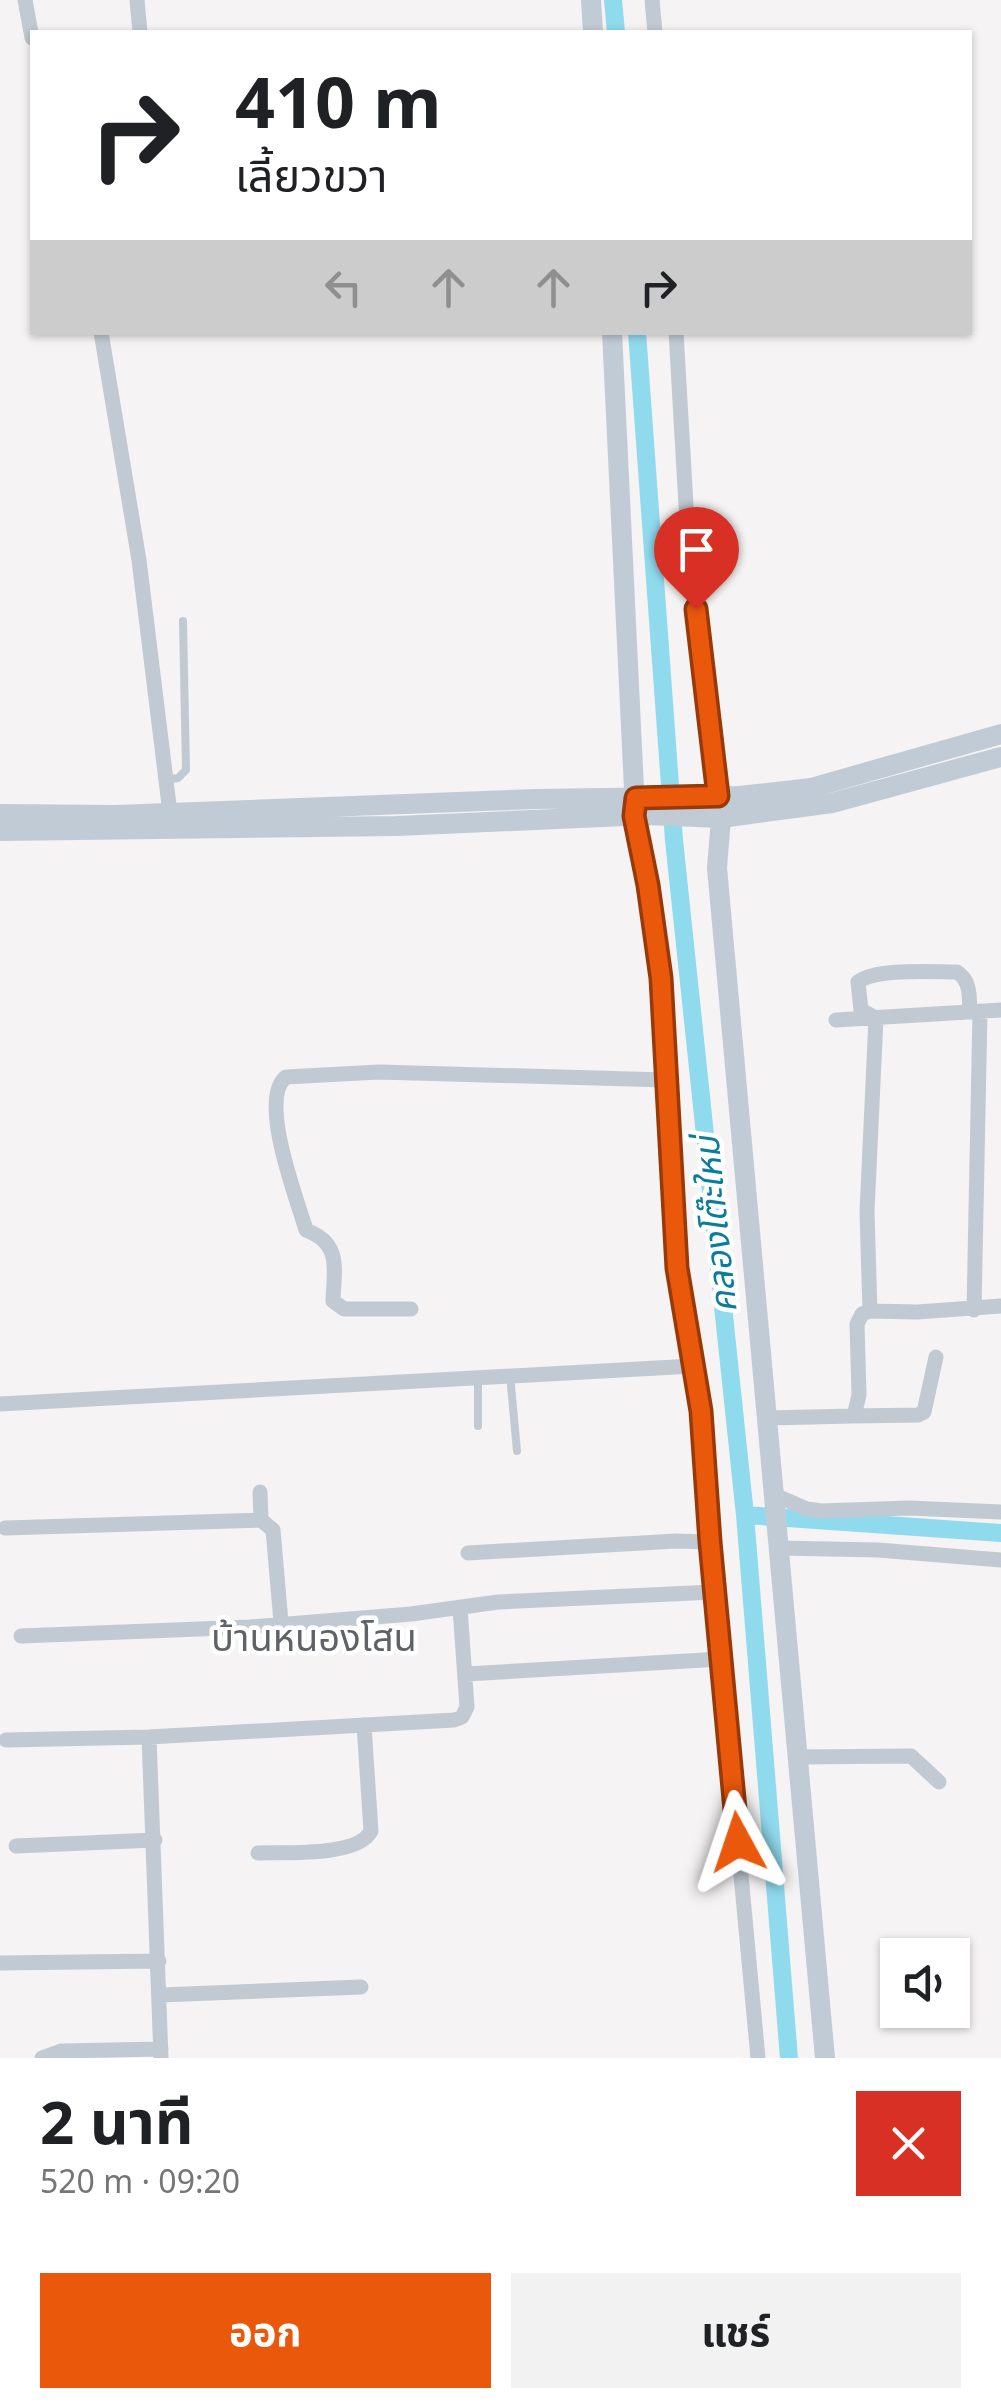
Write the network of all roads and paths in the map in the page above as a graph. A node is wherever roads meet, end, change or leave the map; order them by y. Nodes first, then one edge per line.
1 (25, 0) edge
2 (137, 0) edge
3 (590, 0) edge
4 (652, 0) edge
5 (31, 30) edge
6 (140, 30) edge
7 (593, 30) edge
8 (656, 30) edge
9 (101, 335) edge
10 (612, 335) edge
11 (676, 335) edge
12 (183, 621) dead end
13 (1001, 734) edge
14 (1001, 757) edge
15 (166, 780) junction
16 (638, 807) junction
17 (714, 807) junction
18 (170, 813) junction
19 (0, 814) edge
20 (0, 832) edge
21 (1001, 1010) edge
22 (975, 1012) junction
23 (876, 1018) junction
24 (836, 1020) dead end
25 (666, 1080) junction
26 (1001, 1306) edge
27 (411, 1309) dead end
28 (870, 1310) junction
29 (974, 1310) junction
30 (936, 1357) dead end
31 (693, 1366) junction
32 (510, 1375) junction
33 (478, 1376) junction
34 (0, 1404) edge
35 (854, 1416) junction
36 (767, 1418) junction
37 (478, 1426) dead end
38 (516, 1451) dead end
39 (260, 1492) dead end
40 (775, 1502) junction
41 (1001, 1512) edge
42 (262, 1520) junction
43 (6, 1528) dead end
44 (710, 1542) junction
45 (778, 1543) junction
46 (468, 1554) dead end
47 (1001, 1560) edge
48 (714, 1592) junction
49 (460, 1608) junction
50 (281, 1622) junction
51 (21, 1636) dead end
52 (721, 1659) junction
53 (466, 1674) junction
54 (364, 1725) junction
55 (149, 1737) junction
56 (6, 1740) dead end
57 (798, 1757) junction
58 (940, 1782) dead end
59 (155, 1840) junction
60 (16, 1846) dead end
61 (258, 1852) dead end
62 (159, 1961) junction
63 (0, 1963) edge
64 (361, 1987) dead end
65 (160, 1995) junction
66 (161, 2054) edge
67 (42, 2058) edge
68 (758, 2058) edge
69 (825, 2058) edge

1 - 5 street
2 - 6 street
3 - 7 street
4 - 8 street
9 - 15 street
10 - 16 street
11 - 17 street
12 - 15 lane
13 - 17 street
14 - 17 street
15 - 18 street
16 - 17 street
16 - 18 street
16 - 20 street
16 - 25 street
17 - 36 street
18 - 19 street
21 - 22 street
22 - 23 street
22 - 23 street
22 - 29 street
23 - 24 street
23 - 28 street
25 - 27 street
25 - 31 street
26 - 29 street
28 - 29 street
28 - 35 street
30 - 35 street
31 - 32 street
31 - 44 street
32 - 33 street
32 - 38 lane
33 - 34 street
33 - 37 lane
35 - 36 street
36 - 40 street
39 - 42 street
40 - 41 street
40 - 45 street
42 - 43 street
42 - 50 street
44 - 46 street
44 - 48 street
45 - 47 street
45 - 57 street
48 - 49 street
48 - 52 street
49 - 50 street
49 - 53 street
50 - 51 street
52 - 53 street
52 - 68 street
53 - 54 street
54 - 55 street
54 - 61 street
55 - 56 street
55 - 59 street
57 - 58 street
57 - 69 street
59 - 60 street
59 - 62 street
62 - 63 street
62 - 65 street
64 - 65 street
65 - 66 street
66 - 67 street

